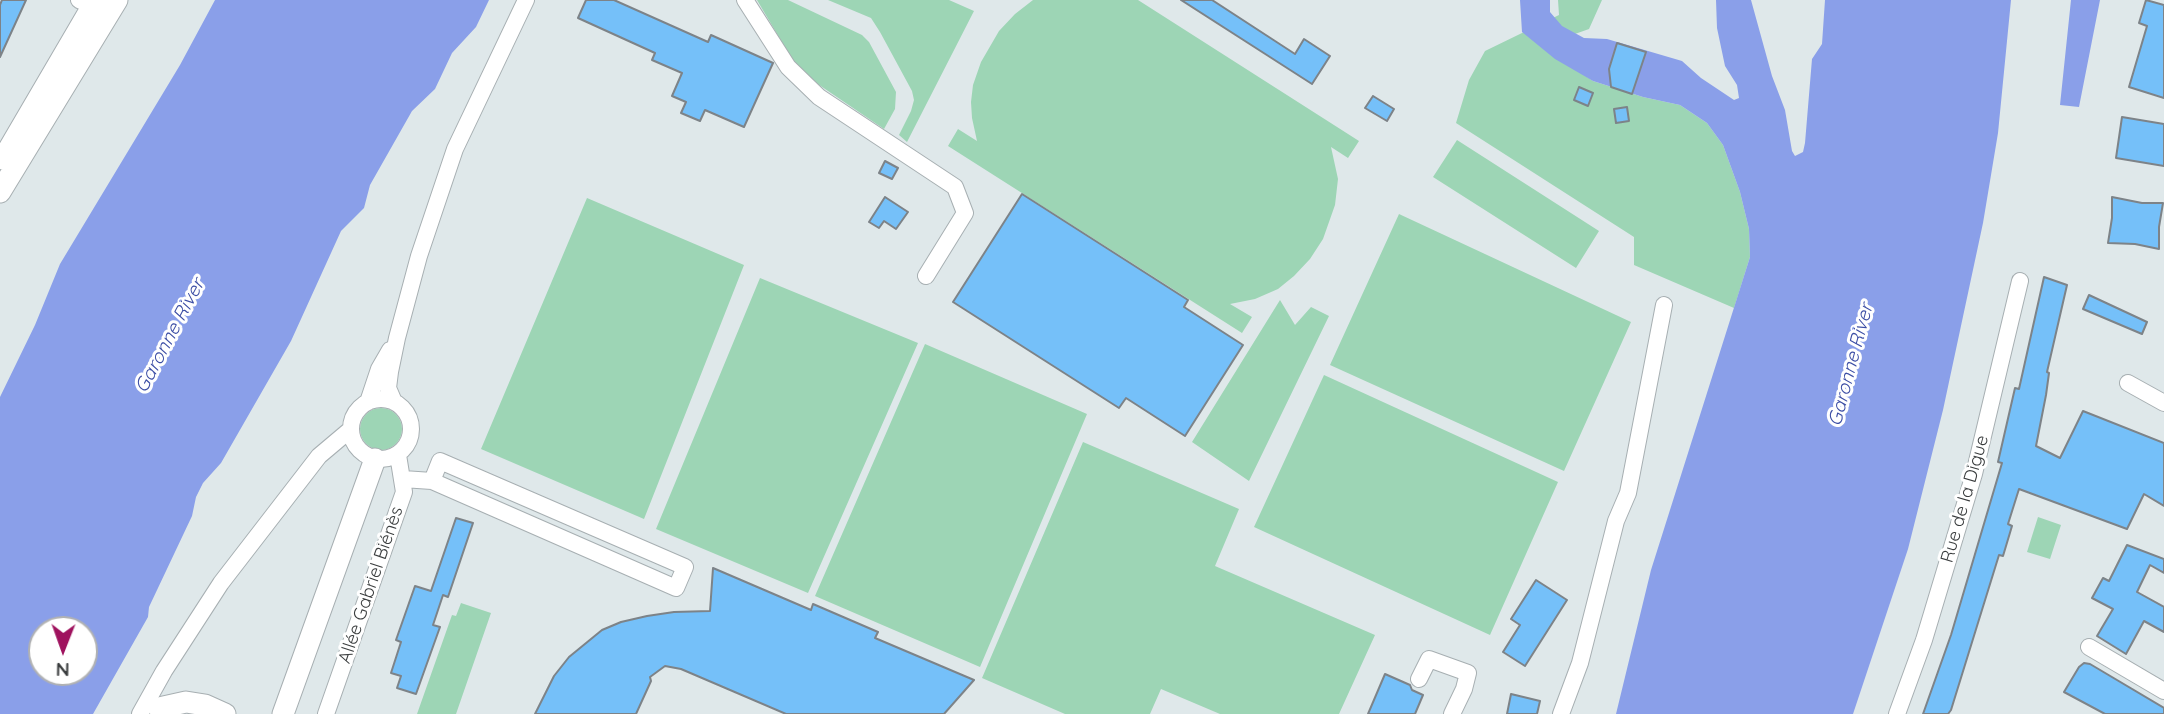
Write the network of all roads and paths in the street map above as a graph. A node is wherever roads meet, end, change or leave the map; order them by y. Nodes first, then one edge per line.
1 (117, 0) edge
2 (526, 0) edge
3 (745, 0) edge
4 (89, 2) edge
5 (0, 164) edge
6 (0, 192) edge
7 (926, 276) dead end
8 (2020, 281) dead end
9 (1664, 304) dead end
10 (397, 338) junction
11 (2128, 383) dead end
12 (368, 402) junction
13 (394, 402) junction
14 (2164, 403) edge
15 (351, 429) junction
16 (398, 455) junction
17 (374, 459) junction
18 (403, 479) junction
19 (432, 481) junction
20 (2089, 647) dead end
21 (1419, 679) dead end
22 (2164, 691) edge
23 (148, 712) edge
24 (225, 714) edge
25 (283, 714) edge
26 (327, 714) edge
27 (1452, 714) edge
28 (1561, 714) edge
29 (1897, 714) edge

1 - 6 main road
2 - 10 street
3 - 7 street
4 - 5 main road
8 - 29 street, Rue de la Digue
9 - 28 street
10 - 12 street
10 - 13 street
11 - 14 street
12 - 13 street
12 - 15 street
13 - 16 street
15 - 17 street
15 - 23 street
16 - 17 street
16 - 18 street, Allée Gabriel Biénès
17 - 25 main road
18 - 19 street
18 - 26 street, Allée Gabriel Biénès
19 - 19 street
20 - 22 street
21 - 27 street
23 - 24 main road

